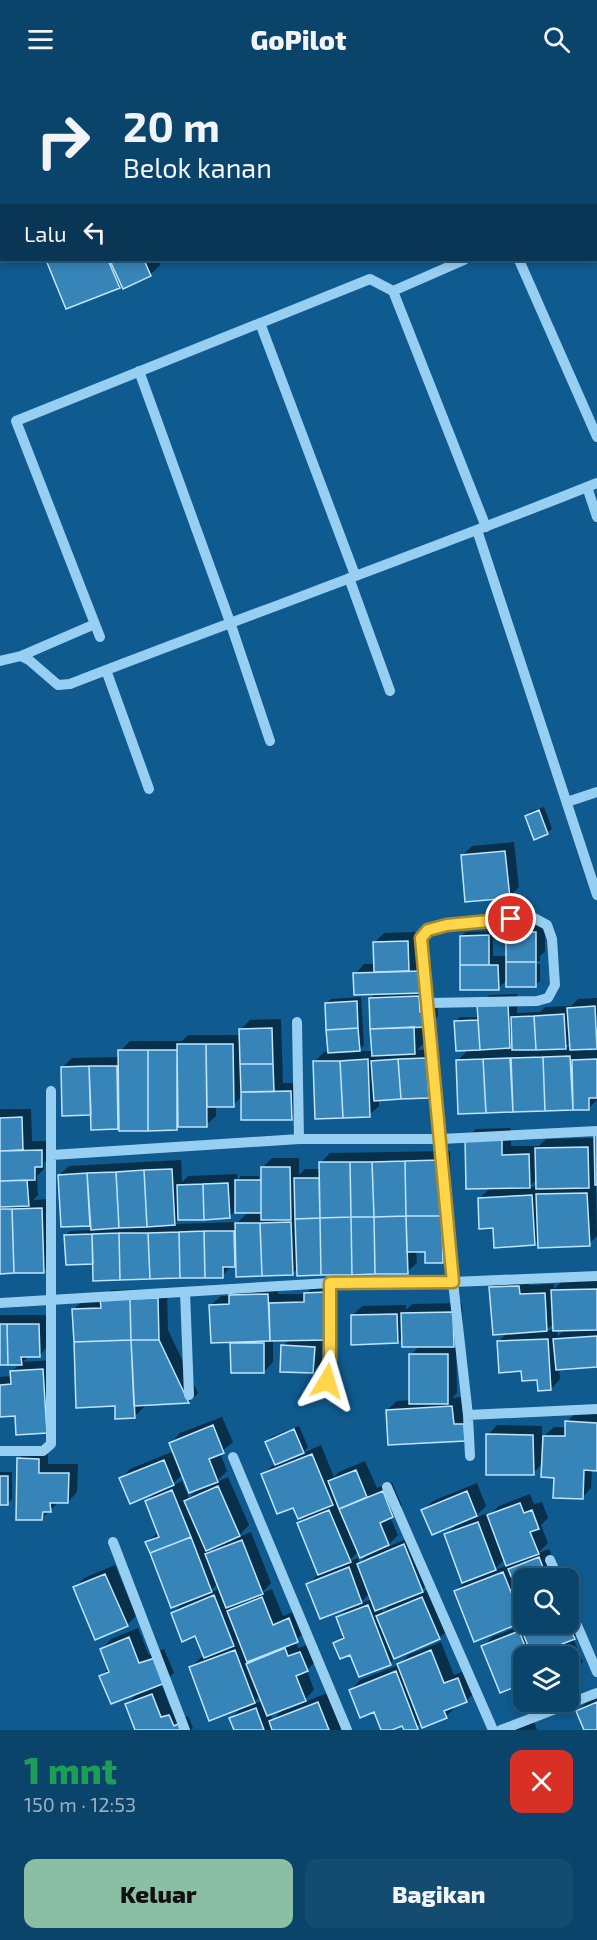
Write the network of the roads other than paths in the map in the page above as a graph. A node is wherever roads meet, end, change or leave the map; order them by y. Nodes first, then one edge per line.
1 (462, 261) edge
2 (519, 261) edge
3 (393, 291) junction
4 (261, 322) junction
5 (139, 372) junction
6 (597, 437) edge
7 (592, 485) edge
8 (597, 517) edge
9 (482, 528) junction
10 (352, 576) junction
11 (230, 622) junction
12 (95, 624) junction
13 (100, 637) dead end
14 (21, 656) junction
15 (0, 661) edge
16 (106, 670) junction
17 (390, 692) dead end
18 (270, 741) dead end
19 (149, 789) dead end
20 (597, 792) edge
21 (567, 802) junction
22 (597, 895) edge
23 (428, 1003) junction
24 (297, 1022) dead end
25 (51, 1091) dead end
26 (597, 1131) edge
27 (299, 1139) junction
28 (441, 1139) junction
29 (52, 1155) junction
30 (597, 1276) edge
31 (453, 1282) junction
32 (330, 1283) junction
33 (184, 1292) junction
34 (52, 1301) junction
35 (0, 1302) edge
36 (327, 1381) dead end
37 (189, 1395) dead end
38 (597, 1408) edge
39 (468, 1415) junction
40 (0, 1451) edge
41 (470, 1456) dead end
42 (233, 1457) dead end
43 (387, 1487) dead end
44 (113, 1542) dead end
45 (550, 1560) dead end
46 (554, 1568) edge
47 (579, 1630) edge
48 (597, 1672) edge
49 (597, 1693) edge
50 (530, 1725) edge
51 (185, 1730) edge
52 (347, 1730) edge
53 (493, 1730) edge
54 (501, 1730) edge

1 - 3 street
2 - 6 street
3 - 4 street
3 - 9 street
4 - 5 street
4 - 10 street
5 - 11 street
5 - 12 street
7 - 8 street
7 - 9 street
9 - 10 street
9 - 21 street
10 - 11 street
10 - 17 street
11 - 16 street
11 - 18 street
12 - 13 street
12 - 14 street
14 - 15 street
14 - 16 street
16 - 19 street
20 - 21 street
21 - 22 street
23 - 23 street
23 - 28 street
24 - 27 street
25 - 29 street
26 - 28 street
27 - 28 street
27 - 29 street
28 - 31 street
29 - 34 street
30 - 31 street
31 - 32 street
31 - 39 street
32 - 33 street
32 - 36 street
33 - 34 street
33 - 37 street
34 - 35 street
34 - 40 street
38 - 39 street
39 - 41 street
42 - 52 street
43 - 53 street
44 - 51 street
45 - 46 street
47 - 48 street
49 - 50 street
50 - 54 street

